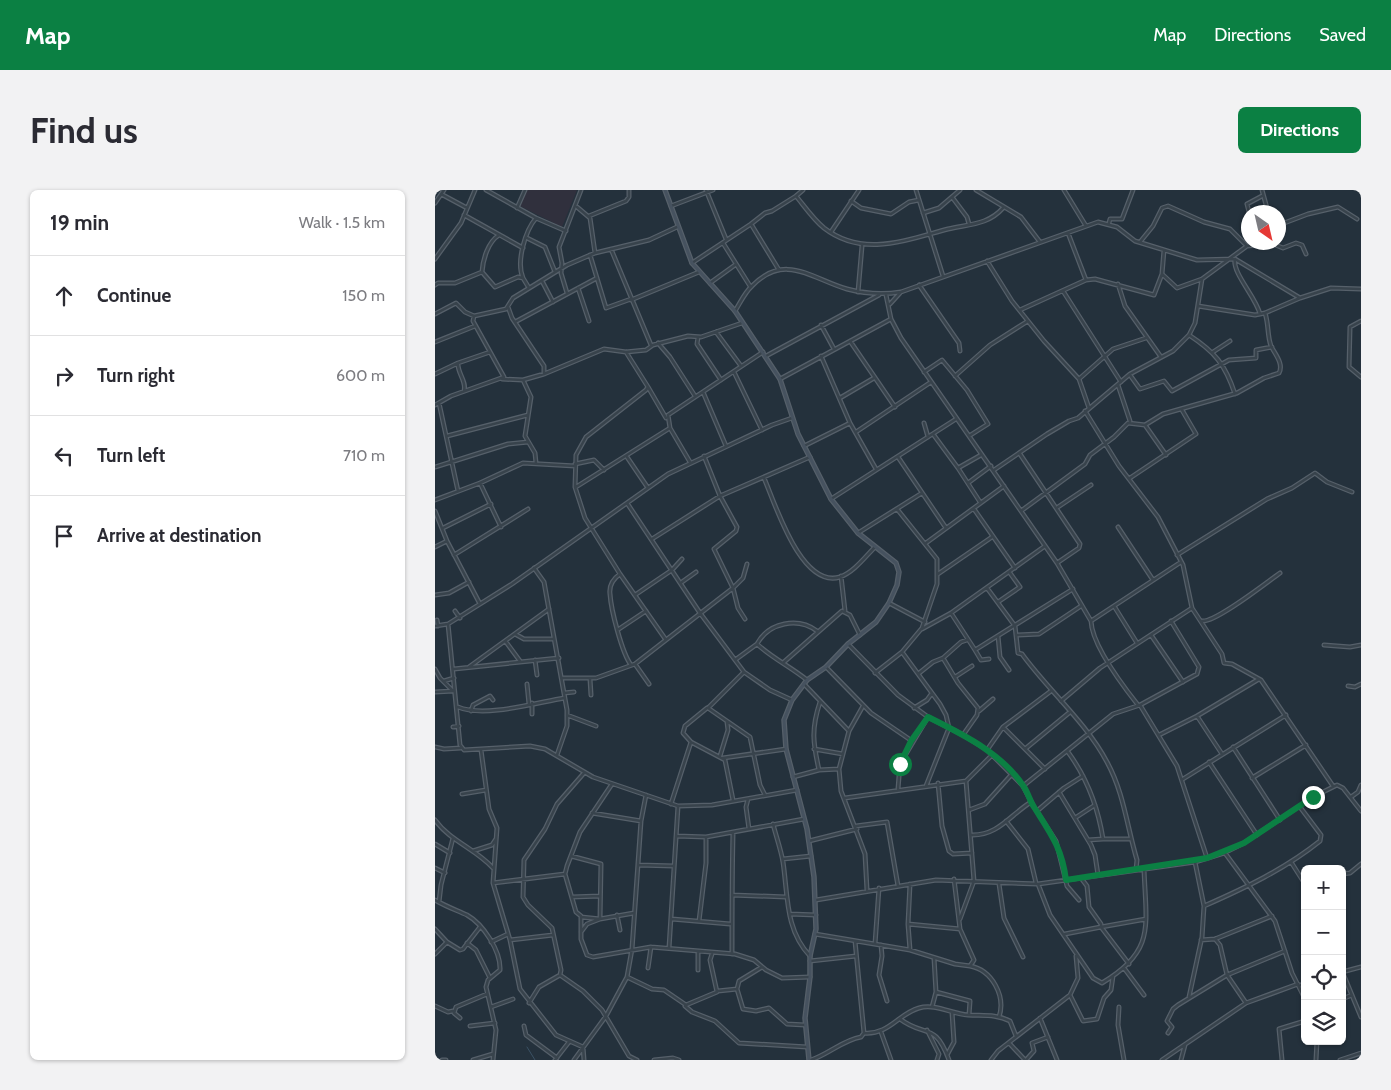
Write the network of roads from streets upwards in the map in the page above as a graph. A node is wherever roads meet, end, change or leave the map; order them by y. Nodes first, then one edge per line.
1 (439, 190) edge
2 (475, 190) edge
3 (486, 190) edge
4 (525, 190) edge
5 (581, 190) edge
6 (629, 190) edge
7 (665, 190) edge
8 (713, 190) edge
9 (803, 190) edge
10 (859, 190) edge
11 (915, 190) edge
12 (960, 190) edge
13 (977, 190) edge
14 (1064, 190) edge
15 (1133, 190) edge
16 (1262, 190) edge
17 (442, 192) edge
18 (707, 192) edge
19 (796, 196) junction
20 (1263, 196) junction
21 (952, 197) junction
22 (919, 200) junction
23 (851, 201) junction
24 (435, 203) edge
25 (1247, 205) edge
26 (1265, 205) edge
27 (671, 206) junction
28 (576, 207) junction
29 (467, 208) junction
30 (517, 208) junction
31 (1003, 208) junction
32 (923, 214) junction
33 (464, 215) junction
34 (589, 216) junction
35 (536, 218) junction
36 (1357, 219) dead end
37 (1286, 222) edge
38 (1109, 223) junction
39 (751, 224) junction
40 (969, 224) junction
41 (1086, 226) junction
42 (677, 227) junction
43 (565, 231) junction
44 (831, 232) junction
45 (1067, 233) junction
46 (499, 235) junction
47 (931, 236) junction
48 (527, 238) junction
49 (727, 240) junction
50 (1241, 240) edge
51 (1040, 242) junction
52 (1140, 242) junction
53 (723, 243) junction
54 (862, 246) junction
55 (1286, 247) edge
56 (523, 248) junction
57 (611, 249) junction
58 (1164, 250) junction
59 (1241, 250) edge
60 (595, 253) junction
61 (1306, 254) dead end
62 (590, 255) junction
63 (435, 259) edge
64 (1235, 259) junction
65 (987, 261) junction
66 (1226, 261) junction
67 (692, 263) junction
68 (735, 265) junction
69 (561, 269) junction
70 (779, 270) junction
71 (483, 272) junction
72 (555, 272) junction
73 (699, 272) junction
74 (1162, 274) junction
75 (943, 276) junction
76 (523, 278) junction
77 (597, 278) junction
78 (1202, 279) junction
79 (1086, 280) junction
80 (542, 281) junction
81 (710, 283) junction
82 (1118, 284) junction
83 (435, 285) edge
84 (919, 285) junction
85 (750, 287) junction
86 (529, 288) junction
87 (577, 288) junction
88 (1361, 289) edge
89 (858, 292) junction
90 (901, 292) junction
91 (1063, 292) junction
92 (567, 293) junction
93 (881, 294) junction
94 (885, 294) junction
95 (1300, 298) junction
96 (631, 299) junction
97 (553, 302) junction
98 (889, 304) junction
99 (1198, 306) junction
100 (508, 307) junction
101 (1020, 310) junction
102 (735, 311) junction
103 (435, 314) edge
104 (1260, 314) junction
105 (1265, 314) junction
106 (474, 316) junction
107 (891, 319) junction
108 (589, 321) dead end
109 (1028, 321) junction
110 (1361, 321) edge
111 (515, 322) junction
112 (742, 323) junction
113 (821, 325) junction
114 (475, 326) junction
115 (716, 332) junction
116 (1189, 335) junction
117 (698, 337) junction
118 (1147, 338) junction
119 (850, 341) junction
120 (1230, 341) dead end
121 (435, 342) edge
122 (658, 344) junction
123 (651, 345) junction
124 (1272, 347) junction
125 (834, 349) junction
126 (960, 351) dead end
127 (491, 352) junction
128 (625, 352) junction
129 (1213, 352) junction
130 (765, 354) junction
131 (821, 356) junction
132 (1105, 356) junction
133 (1161, 357) junction
134 (458, 363) junction
135 (1221, 363) junction
136 (741, 366) junction
137 (734, 372) junction
138 (924, 372) junction
139 (435, 374) edge
140 (544, 374) junction
141 (1130, 374) junction
142 (955, 376) junction
143 (1361, 377) edge
144 (874, 378) junction
145 (502, 379) junction
146 (780, 379) junction
147 (1079, 379) junction
148 (523, 380) junction
149 (721, 380) junction
150 (931, 382) junction
151 (1121, 382) junction
152 (1118, 384) junction
153 (648, 386) junction
154 (464, 391) junction
155 (703, 392) junction
156 (1235, 394) junction
157 (695, 396) junction
158 (840, 398) junction
159 (439, 403) junction
160 (435, 405) edge
161 (895, 407) junction
162 (1089, 408) junction
163 (1182, 410) junction
164 (1085, 411) junction
165 (528, 415) junction
166 (666, 418) junction
167 (792, 418) junction
168 (957, 419) junction
169 (1130, 421) junction
170 (850, 423) junction
171 (924, 423) dead end
172 (1145, 425) junction
173 (670, 428) junction
174 (762, 430) junction
175 (856, 432) junction
176 (933, 434) junction
177 (447, 436) junction
178 (969, 436) junction
179 (928, 437) junction
180 (528, 442) junction
181 (1104, 445) junction
182 (726, 446) junction
183 (804, 447) junction
184 (981, 454) junction
185 (1020, 454) junction
186 (1165, 455) junction
187 (627, 456) junction
188 (704, 456) junction
189 (810, 457) junction
190 (898, 457) junction
191 (452, 462) junction
192 (690, 462) junction
193 (536, 463) junction
194 (575, 465) junction
195 (991, 466) junction
196 (435, 468) edge
197 (959, 468) junction
198 (877, 469) junction
199 (604, 470) junction
200 (994, 470) junction
201 (764, 478) junction
202 (1129, 479) junction
203 (480, 483) junction
204 (968, 483) junction
205 (1091, 485) dead end
206 (1004, 486) junction
207 (575, 487) junction
208 (648, 488) junction
209 (458, 491) junction
210 (923, 492) junction
211 (1351, 492) dead end
212 (1047, 494) junction
213 (720, 496) junction
214 (831, 499) junction
215 (435, 500) edge
216 (627, 503) junction
217 (980, 503) junction
218 (491, 504) junction
219 (1058, 507) junction
220 (528, 509) dead end
221 (974, 509) junction
222 (897, 510) junction
223 (435, 511) edge
224 (1021, 511) junction
225 (501, 527) junction
226 (591, 527) junction
227 (1118, 527) dead end
228 (442, 528) junction
229 (946, 528) junction
230 (858, 533) junction
231 (993, 536) junction
232 (652, 539) junction
233 (447, 541) junction
234 (926, 543) junction
235 (875, 546) junction
236 (1045, 546) junction
237 (435, 547) edge
238 (454, 555) junction
239 (1177, 555) junction
240 (682, 560) dead end
241 (1181, 562) junction
242 (1057, 563) junction
243 (747, 564) dead end
244 (534, 568) junction
245 (1015, 568) junction
246 (672, 570) junction
247 (696, 572) dead end
248 (1010, 572) junction
249 (1280, 573) dead end
250 (620, 574) junction
251 (938, 574) junction
252 (841, 576) junction
253 (1153, 580) junction
254 (469, 582) junction
255 (682, 582) junction
256 (733, 588) junction
257 (987, 588) junction
258 (1073, 589) junction
259 (435, 595) edge
260 (635, 595) junction
261 (998, 602) junction
262 (889, 603) junction
263 (480, 604) junction
264 (1081, 606) junction
265 (1114, 606) junction
266 (1192, 608) junction
267 (549, 609) junction
268 (455, 611) dead end
269 (646, 611) junction
270 (845, 611) junction
271 (700, 613) junction
272 (951, 613) junction
273 (460, 618) junction
274 (745, 619) dead end
275 (437, 620) dead end
276 (1091, 621) junction
277 (1171, 621) junction
278 (1200, 621) junction
279 (925, 622) junction
280 (448, 624) junction
281 (436, 626) edge
282 (1015, 626) junction
283 (619, 629) junction
284 (921, 629) junction
285 (817, 632) junction
286 (515, 634) junction
287 (860, 635) junction
288 (1018, 635) junction
289 (1151, 635) junction
290 (998, 636) junction
291 (553, 639) junction
292 (666, 640) junction
293 (968, 641) junction
294 (506, 642) junction
295 (1137, 643) junction
296 (757, 644) junction
297 (848, 644) junction
298 (1324, 645) dead end
299 (1361, 645) edge
300 (975, 650) junction
301 (902, 652) junction
302 (559, 658) junction
303 (943, 658) junction
304 (989, 659) dead end
305 (535, 660) junction
306 (735, 660) junction
307 (520, 661) junction
308 (783, 662) junction
309 (1108, 663) junction
310 (633, 665) junction
311 (972, 666) dead end
312 (826, 667) junction
313 (468, 668) junction
314 (435, 669) edge
315 (454, 669) junction
316 (1009, 670) dead end
317 (744, 672) junction
318 (875, 673) junction
319 (918, 674) junction
320 (537, 675) dead end
321 (454, 678) junction
322 (561, 678) junction
323 (954, 678) junction
324 (590, 679) junction
325 (1259, 679) junction
326 (807, 680) junction
327 (444, 681) junction
328 (1183, 682) junction
329 (527, 684) dead end
330 (649, 684) dead end
331 (804, 684) junction
332 (1361, 684) edge
333 (1348, 686) dead end
334 (454, 691) junction
335 (1051, 691) junction
336 (435, 692) edge
337 (574, 692) dead end
338 (564, 693) junction
339 (932, 693) junction
340 (591, 695) dead end
341 (564, 698) junction
342 (993, 699) dead end
343 (493, 700) dead end
344 (792, 700) junction
345 (1061, 701) junction
346 (819, 702) junction
347 (530, 704) junction
348 (1139, 705) junction
349 (863, 706) junction
350 (458, 708) junction
351 (708, 708) junction
352 (914, 708) junction
353 (471, 711) junction
354 (979, 712) junction
355 (1070, 712) junction
356 (533, 714) dead end
357 (567, 715) junction
358 (1286, 715) junction
359 (1197, 716) junction
360 (928, 717) junction
361 (727, 720) junction
362 (459, 726) junction
363 (596, 726) dead end
364 (453, 727) dead end
365 (1003, 727) junction
366 (949, 728) junction
367 (849, 731) junction
368 (1088, 734) junction
369 (963, 735) junction
370 (1159, 735) junction
371 (911, 741) junction
372 (691, 742) junction
373 (1306, 745) junction
374 (435, 747) edge
375 (1233, 747) junction
376 (461, 748) junction
377 (1025, 748) junction
378 (786, 749) junction
379 (814, 749) junction
380 (481, 750) junction
381 (987, 750) junction
382 (1068, 751) junction
383 (754, 753) junction
384 (843, 754) junction
385 (1222, 754) junction
386 (557, 755) junction
387 (992, 755) junction
388 (722, 757) junction
389 (1209, 762) junction
390 (839, 769) junction
391 (1045, 769) junction
392 (819, 770) junction
393 (584, 773) junction
394 (1012, 774) junction
395 (1083, 776) junction
396 (793, 777) junction
397 (1252, 778) junction
398 (1183, 779) junction
399 (966, 781) junction
400 (612, 784) junction
401 (938, 784) junction
402 (1361, 785) edge
403 (926, 786) junction
404 (1023, 786) junction
405 (1333, 786) junction
406 (898, 789) junction
407 (485, 790) junction
408 (797, 790) junction
409 (1059, 792) junction
410 (462, 794) dead end
411 (646, 794) junction
412 (765, 795) junction
413 (1351, 797) junction
414 (845, 798) junction
415 (748, 799) junction
416 (733, 800) junction
417 (1031, 802) junction
418 (671, 804) junction
419 (1095, 805) junction
420 (678, 806) junction
421 (1300, 806) junction
422 (969, 810) junction
423 (1037, 811) junction
424 (1361, 811) edge
425 (592, 814) junction
426 (1075, 818) junction
427 (804, 819) junction
428 (435, 820) edge
429 (1280, 820) junction
430 (641, 821) junction
431 (1006, 821) junction
432 (773, 824) junction
433 (856, 827) junction
434 (749, 829) junction
435 (733, 833) junction
436 (971, 835) junction
437 (1257, 835) junction
438 (677, 836) junction
439 (497, 837) junction
440 (706, 837) junction
441 (453, 838) junction
442 (1103, 839) junction
443 (1131, 839) junction
444 (1088, 840) junction
445 (809, 841) junction
446 (435, 844) edge
447 (473, 851) junction
448 (1224, 852) junction
449 (450, 853) junction
450 (972, 853) junction
451 (571, 856) junction
452 (811, 856) junction
453 (1207, 858) junction
454 (782, 859) junction
455 (1195, 862) junction
456 (1291, 862) junction
457 (1361, 864) edge
458 (639, 865) junction
459 (674, 866) junction
460 (435, 868) edge
461 (493, 868) junction
462 (1144, 869) junction
463 (1136, 870) junction
464 (445, 873) junction
465 (1346, 873) edge
466 (565, 874) junction
467 (1098, 875) junction
468 (523, 878) junction
469 (1081, 878) junction
470 (1301, 878) edge
471 (954, 880) junction
472 (1066, 880) junction
473 (974, 881) junction
474 (493, 883) junction
475 (1037, 883) junction
476 (910, 884) junction
477 (999, 884) junction
478 (898, 886) junction
479 (1250, 886) junction
480 (879, 888) junction
481 (867, 891) junction
482 (732, 895) junction
483 (600, 896) junction
484 (572, 897) junction
485 (786, 897) junction
486 (435, 900) edge
487 (816, 900) junction
488 (1079, 900) dead end
489 (439, 902) junction
490 (1204, 906) junction
491 (634, 913) junction
492 (789, 914) junction
493 (617, 915) junction
494 (816, 915) junction
495 (1272, 916) junction
496 (581, 917) junction
497 (599, 919) junction
498 (671, 919) junction
499 (1146, 919) junction
500 (699, 921) junction
501 (960, 921) junction
502 (730, 924) junction
503 (909, 924) junction
504 (480, 927) junction
505 (1101, 927) junction
506 (435, 929) edge
507 (960, 929) junction
508 (621, 930) dead end
509 (581, 932) junction
510 (508, 934) junction
511 (815, 934) junction
512 (1063, 934) junction
513 (553, 935) junction
514 (1215, 939) junction
515 (510, 940) junction
516 (1200, 940) junction
517 (855, 941) junction
518 (447, 942) junction
519 (491, 942) junction
520 (467, 943) junction
521 (875, 944) junction
522 (881, 945) junction
523 (651, 947) junction
524 (669, 948) junction
525 (632, 949) junction
526 (909, 950) junction
527 (1285, 950) junction
528 (698, 952) junction
529 (435, 954) edge
530 (712, 954) junction
531 (731, 954) junction
532 (1076, 955) junction
533 (810, 956) junction
534 (856, 956) junction
535 (1023, 957) dead end
536 (934, 958) junction
537 (810, 962) junction
538 (1129, 964) junction
539 (970, 966) junction
540 (762, 967) junction
541 (1361, 967) edge
542 (648, 968) dead end
543 (1124, 968) junction
544 (698, 970) dead end
545 (1346, 971) edge
546 (560, 975) junction
547 (1227, 975) junction
548 (1113, 976) junction
549 (627, 977) junction
550 (489, 978) junction
551 (811, 978) junction
552 (1346, 981) edge
553 (1301, 984) edge
554 (1298, 985) junction
555 (737, 989) junction
556 (718, 990) junction
557 (1301, 991) edge
558 (935, 992) junction
559 (487, 994) junction
560 (1070, 995) junction
561 (1144, 995) dead end
562 (1352, 995) junction
563 (1346, 997) edge
564 (1189, 998) junction
565 (513, 999) dead end
566 (887, 1001) dead end
567 (529, 1003) junction
568 (1246, 1003) junction
569 (435, 1006) edge
570 (685, 1006) junction
571 (491, 1007) junction
572 (933, 1007) junction
573 (1119, 1007) dead end
574 (453, 1011) junction
575 (951, 1012) junction
576 (969, 1015) junction
577 (606, 1016) junction
578 (1361, 1016) edge
579 (999, 1017) junction
580 (460, 1018) dead end
581 (1040, 1018) junction
582 (900, 1019) junction
583 (1301, 1022) edge
584 (495, 1023) junction
585 (805, 1025) junction
586 (470, 1026) dead end
587 (524, 1026) dead end
588 (926, 1029) junction
589 (864, 1032) junction
590 (881, 1032) junction
591 (1168, 1033) dead end
592 (1016, 1036) junction
593 (1048, 1037) junction
594 (569, 1042) junction
595 (1009, 1043) junction
596 (1185, 1045) junction
597 (1317, 1045) edge
598 (583, 1047) junction
599 (807, 1048) junction
600 (1361, 1053) edge
601 (493, 1054) junction
602 (947, 1055) junction
603 (556, 1059) edge
604 (473, 1060) edge
605 (493, 1060) edge
606 (574, 1060) edge
607 (584, 1060) edge
608 (637, 1060) edge
609 (654, 1060) edge
610 (679, 1060) edge
611 (810, 1060) edge
612 (891, 1060) edge
613 (937, 1060) edge
614 (949, 1060) edge
615 (992, 1060) edge
616 (1025, 1060) edge
617 (1057, 1060) edge
618 (1124, 1060) edge
619 (1162, 1060) edge
620 (1181, 1060) edge
621 (1282, 1060) edge
622 (1316, 1060) edge
623 (1340, 1060) edge

1 - 17 street
2 - 29 street
3 - 30 street
4 - 30 street
5 - 28 street
6 - 34 street
7 - 27 street
8 - 18 street
9 - 19 street
10 - 23 street
11 - 22 street
12 - 21 street
13 - 31 street
14 - 41 street
15 - 38 street
16 - 20 street
17 - 24 street
17 - 29 street
18 - 27 street
18 - 49 street
19 - 39 street
19 - 44 street
20 - 25 street
20 - 26 street
21 - 32 street
21 - 40 street
22 - 23 street
22 - 32 street
23 - 44 street
27 - 42 street
28 - 34 street
28 - 43 street
29 - 33 street
30 - 35 street
31 - 40 street
31 - 51 street
32 - 47 street
33 - 46 street
33 - 63 street
34 - 60 street
35 - 43 street
35 - 48 street
36 - 37 street
38 - 41 street
38 - 52 street
39 - 49 street
39 - 70 street
40 - 47 street
41 - 45 street
42 - 57 street
42 - 67 street
43 - 69 street
44 - 54 street
45 - 51 street
45 - 79 street
46 - 56 street
46 - 71 street
47 - 54 street
47 - 75 street
48 - 56 street
48 - 72 street
49 - 53 street
50 - 52 street
51 - 65 street
52 - 58 street
53 - 67 street
53 - 68 street
54 - 89 street
55 - 61 street
56 - 76 street
57 - 60 street
57 - 96 street
58 - 66 street
58 - 74 street
59 - 66 street
60 - 62 street
62 - 69 street
62 - 77 street
64 - 66 street
64 - 95 street
64 - 104 street
65 - 75 street
65 - 101 street
66 - 78 street
67 - 73 street
68 - 81 street
68 - 85 street
69 - 72 street
69 - 92 street
70 - 85 street
70 - 89 street
71 - 76 street
71 - 83 street
72 - 80 street
73 - 81 street
73 - 96 street
74 - 78 street
74 - 82 street
75 - 84 street
76 - 86 street
77 - 87 street
77 - 96 street
78 - 99 street
79 - 82 street
79 - 91 street
80 - 86 street
80 - 97 street
81 - 102 street
82 - 118 street
84 - 90 street
84 - 126 street
85 - 102 street
86 - 100 street
87 - 92 street
87 - 108 street
88 - 95 street
89 - 93 street
90 - 94 street
90 - 98 street
91 - 101 street
91 - 132 street
92 - 97 street
93 - 94 street
93 - 113 street
94 - 98 street
95 - 105 street
96 - 123 street
97 - 111 street
98 - 107 street
99 - 104 street
99 - 116 street
100 - 106 street
100 - 111 street
101 - 109 street
102 - 112 street
103 - 106 street
104 - 105 street
105 - 124 street
106 - 114 street
107 - 119 street
107 - 138 street
109 - 142 street
109 - 147 street
110 - 143 street
111 - 140 street
112 - 115 street
112 - 130 street
113 - 125 street
113 - 130 street
114 - 121 street
114 - 127 street
115 - 117 street
115 - 136 street
116 - 129 street
116 - 133 street
117 - 122 street
117 - 149 street
118 - 132 street
118 - 133 street
119 - 125 street
119 - 144 street
120 - 129 street
122 - 123 street
122 - 157 street
123 - 128 street
124 - 135 street
124 - 156 street
125 - 131 street
127 - 134 street
127 - 145 street
128 - 140 street
128 - 153 street
129 - 135 street
130 - 136 street
130 - 146 street
131 - 146 street
131 - 158 street
132 - 147 street
132 - 151 street
133 - 141 street
134 - 139 street
134 - 154 street
135 - 141 street
135 - 156 street
136 - 137 street
137 - 149 street
137 - 174 street
138 - 142 street
138 - 150 street
140 - 148 street
141 - 151 street
142 - 178 street
144 - 158 street
144 - 161 street
145 - 148 street
145 - 154 street
146 - 167 street
147 - 162 street
148 - 165 street
149 - 155 street
150 - 161 street
150 - 168 street
151 - 152 street
152 - 162 street
152 - 169 street
153 - 166 street
153 - 194 street
154 - 159 street
155 - 157 street
155 - 182 street
156 - 163 street
157 - 166 street
158 - 170 street
159 - 160 street
159 - 177 street
161 - 175 street
162 - 164 street
163 - 172 street
163 - 186 street
164 - 181 street
164 - 185 street
165 - 177 street
165 - 180 street
166 - 173 street
167 - 174 street
167 - 183 street
168 - 176 street
168 - 178 street
169 - 172 street
169 - 181 street
170 - 175 street
170 - 183 street
171 - 179 street
172 - 186 street
173 - 187 street
173 - 192 street
174 - 182 street
175 - 198 street
176 - 179 street
176 - 197 street
177 - 191 street
178 - 184 street
179 - 190 street
180 - 191 street
180 - 193 street
181 - 202 street
181 - 212 street
182 - 188 street
183 - 189 street
184 - 195 street
184 - 197 street
185 - 200 street
185 - 212 street
186 - 202 street
187 - 199 street
187 - 208 street
188 - 192 street
188 - 213 street
189 - 201 street
189 - 214 street
190 - 198 street
190 - 210 street
191 - 196 street
191 - 209 street
192 - 208 street
193 - 194 street
193 - 203 street
194 - 199 street
194 - 207 street
195 - 200 street
195 - 204 street
197 - 204 street
198 - 214 street
199 - 207 street
200 - 206 street
201 - 213 street
201 - 252 street
202 - 239 street
203 - 209 street
203 - 218 street
204 - 217 street
205 - 219 street
206 - 217 street
206 - 224 street
207 - 226 street
208 - 216 street
209 - 215 street
210 - 222 street
210 - 229 street
211 - 239 street
212 - 219 street
212 - 224 street
213 - 232 street
213 - 256 street
214 - 230 street
216 - 226 street
216 - 232 street
217 - 221 street
218 - 225 street
218 - 228 street
219 - 242 street
220 - 225 street
221 - 229 street
221 - 231 street
222 - 230 street
222 - 234 street
223 - 228 street
224 - 236 street
225 - 238 street
226 - 244 street
226 - 250 street
227 - 253 street
228 - 233 street
229 - 234 street
230 - 235 street
231 - 245 street
231 - 251 street
232 - 246 street
233 - 237 street
233 - 238 street
234 - 251 street
235 - 252 street
235 - 262 street
236 - 242 street
236 - 245 street
238 - 254 street
239 - 241 street
240 - 246 street
241 - 253 street
241 - 266 street
242 - 258 street
243 - 256 street
244 - 263 street
244 - 267 street
245 - 248 street
246 - 255 street
246 - 260 street
247 - 255 street
248 - 257 street
248 - 261 street
249 - 278 street
250 - 260 street
250 - 283 street
251 - 279 street
252 - 270 street
253 - 265 street
254 - 259 street
254 - 263 street
255 - 271 street
256 - 271 street
256 - 274 street
257 - 261 street
257 - 272 street
258 - 264 street
258 - 282 street
260 - 269 street
261 - 282 street
262 - 279 street
262 - 287 street
263 - 273 street
264 - 276 street
264 - 288 street
265 - 276 street
265 - 295 street
266 - 277 street
266 - 278 street
267 - 286 street
267 - 291 street
268 - 273 street
269 - 283 street
269 - 292 street
270 - 285 street
270 - 287 street
271 - 292 street
271 - 306 street
272 - 284 street
272 - 293 street
273 - 280 street
275 - 281 street
276 - 309 street
277 - 289 street
277 - 328 street
278 - 325 street
279 - 284 street
280 - 281 street
280 - 315 street
282 - 288 street
282 - 290 street
283 - 310 street
284 - 301 street
285 - 296 street
285 - 308 street
286 - 291 street
286 - 294 street
287 - 297 street
288 - 335 street
289 - 295 street
289 - 328 street
290 - 300 street
290 - 316 street
291 - 302 street
292 - 310 street
293 - 300 street
293 - 303 street
294 - 307 street
294 - 313 street
295 - 309 street
296 - 306 street
296 - 308 street
297 - 312 street
297 - 318 street
298 - 299 street
300 - 304 street
301 - 318 street
301 - 319 street
302 - 305 street
302 - 322 street
303 - 319 street
303 - 323 street
305 - 307 street
305 - 320 street
306 - 317 street
307 - 313 street
308 - 326 street
309 - 345 street
309 - 348 street
310 - 324 street
310 - 330 street
311 - 323 street
312 - 326 street
312 - 349 street
313 - 315 street
314 - 327 street
315 - 321 street
317 - 344 street
317 - 351 street
318 - 352 street
319 - 339 street
321 - 327 street
321 - 334 street
322 - 324 street
322 - 338 street
323 - 354 street
324 - 340 street
325 - 358 street
325 - 359 street
326 - 331 street
327 - 334 street
328 - 348 street
329 - 347 street
331 - 344 street
331 - 346 street
332 - 333 street
334 - 336 street
334 - 350 street
335 - 345 street
335 - 365 street
337 - 338 street
338 - 341 street
339 - 352 street
339 - 366 street
341 - 347 street
341 - 357 street
342 - 354 street
343 - 353 street
344 - 378 street
345 - 355 street
346 - 367 street
346 - 379 street
347 - 353 street
347 - 356 street
348 - 368 street
348 - 370 street
349 - 367 street
349 - 371 street
350 - 353 street
350 - 362 street
351 - 361 street
351 - 372 street
352 - 360 street
354 - 369 street
355 - 368 street
355 - 377 street
357 - 363 street
357 - 386 street
358 - 373 street
358 - 375 street
359 - 370 street
359 - 385 street
360 - 366 street
360 - 371 street
361 - 383 street
361 - 388 street
362 - 364 street
362 - 376 street
365 - 377 street
365 - 381 street
366 - 369 street
366 - 403 street
367 - 384 street
368 - 382 street
368 - 443 street
369 - 381 street
370 - 398 street
371 - 406 street
372 - 388 street
372 - 418 street
373 - 397 street
373 - 405 street
374 - 376 street
375 - 385 street
375 - 397 street
376 - 380 street
377 - 391 street
378 - 383 street
378 - 396 street
379 - 384 street
379 - 392 street
380 - 386 street
380 - 407 street
381 - 387 street
382 - 391 street
382 - 395 street
383 - 388 street
383 - 412 street
384 - 390 street
385 - 389 street
386 - 393 street
387 - 394 street
387 - 399 street
388 - 416 street
389 - 398 street
389 - 437 street
390 - 392 street
390 - 414 street
391 - 404 street
392 - 396 street
393 - 400 street
393 - 468 street
394 - 404 street
394 - 422 street
395 - 409 street
395 - 419 street
396 - 408 street
397 - 429 street
398 - 453 street
399 - 401 street
399 - 422 street
400 - 411 street
400 - 425 street
401 - 403 street
401 - 450 street
402 - 413 street
403 - 406 street
404 - 417 street
405 - 413 street
405 - 421 street
406 - 414 street
407 - 410 street
407 - 439 street
408 - 412 street
408 - 427 street
409 - 423 street
409 - 426 street
411 - 418 street
411 - 430 street
412 - 415 street
413 - 424 street
414 - 433 street
415 - 416 street
415 - 434 street
416 - 420 street
417 - 423 street
417 - 431 street
418 - 420 street
419 - 426 street
419 - 442 street
420 - 438 street
421 - 429 street
421 - 456 street
422 - 436 street
423 - 472 street
425 - 430 street
425 - 451 street
426 - 444 street
427 - 432 street
427 - 445 street
428 - 441 street
429 - 437 street
430 - 458 street
431 - 436 street
431 - 475 street
432 - 434 street
432 - 454 street
433 - 445 street
433 - 478 street
433 - 481 street
434 - 435 street
435 - 440 street
435 - 482 street
436 - 450 street
437 - 448 street
438 - 440 street
438 - 459 street
439 - 447 street
439 - 461 street
440 - 500 street
441 - 447 street
441 - 449 street
442 - 443 street
442 - 444 street
443 - 463 street
444 - 467 street
445 - 452 street
446 - 449 street
447 - 461 street
448 - 453 street
448 - 479 street
449 - 464 street
450 - 473 street
451 - 466 street
451 - 483 street
452 - 454 street
452 - 487 street
453 - 455 street
454 - 485 street
455 - 462 street
455 - 490 street
456 - 470 street
456 - 479 street
457 - 465 street
458 - 459 street
458 - 491 street
459 - 498 street
460 - 464 street
461 - 474 street
462 - 463 street
462 - 499 street
463 - 467 street
464 - 489 street
466 - 468 street
466 - 484 street
467 - 469 street
468 - 474 street
468 - 513 street
469 - 472 street
469 - 505 street
471 - 473 street
471 - 476 street
471 - 501 street
472 - 475 street
472 - 488 street
473 - 477 street
473 - 501 street
474 - 510 street
475 - 477 street
475 - 512 street
476 - 478 street
476 - 503 street
477 - 535 street
478 - 480 street
479 - 490 street
479 - 495 street
480 - 481 street
480 - 521 street
481 - 487 street
482 - 485 street
482 - 502 street
483 - 484 street
483 - 497 street
484 - 496 street
485 - 492 street
486 - 489 street
487 - 494 street
489 - 504 street
490 - 516 street
491 - 493 street
491 - 525 street
492 - 494 street
492 - 533 street
493 - 497 street
493 - 508 street
494 - 511 street
495 - 514 street
495 - 527 street
496 - 497 street
496 - 509 street
497 - 509 street
498 - 500 street
498 - 524 street
499 - 505 street
499 - 538 street
500 - 502 street
501 - 507 street
502 - 531 street
503 - 507 street
503 - 526 street
504 - 519 street
504 - 520 street
505 - 512 street
505 - 538 street
506 - 518 street
507 - 539 street
509 - 525 street
510 - 515 street
510 - 519 street
511 - 517 street
511 - 533 street
512 - 532 street
513 - 515 street
513 - 546 street
514 - 516 street
514 - 547 street
515 - 567 street
516 - 564 street
517 - 521 street
517 - 534 street
518 - 520 street
518 - 529 street
519 - 550 street
520 - 550 street
521 - 522 street
522 - 526 street
522 - 566 street
523 - 524 street
523 - 525 street
523 - 542 street
524 - 528 street
525 - 549 street
526 - 536 street
527 - 547 street
527 - 554 street
528 - 530 street
528 - 544 street
530 - 531 street
530 - 556 street
531 - 540 street
532 - 548 street
532 - 560 street
533 - 537 street
534 - 537 street
534 - 589 street
536 - 539 street
536 - 558 street
537 - 551 street
538 - 543 street
539 - 579 street
540 - 551 street
540 - 555 street
541 - 545 street
543 - 548 street
543 - 561 street
546 - 567 street
546 - 577 street
547 - 564 street
547 - 568 street
548 - 560 street
549 - 570 street
549 - 577 street
550 - 559 street
551 - 585 street
552 - 562 street
553 - 554 street
554 - 557 street
554 - 568 street
555 - 556 street
555 - 585 street
556 - 570 street
558 - 572 street
558 - 576 street
559 - 571 street
559 - 574 street
560 - 581 street
562 - 563 street
562 - 578 street
564 - 591 street
565 - 571 street
567 - 594 street
568 - 596 street
569 - 574 street
570 - 599 street
571 - 584 street
572 - 575 street
572 - 582 street
573 - 618 street
574 - 580 street
575 - 576 street
575 - 602 street
576 - 579 street
577 - 598 street
577 - 608 street
579 - 592 street
581 - 592 street
581 - 593 street
582 - 588 street
582 - 590 street
583 - 621 street
584 - 586 street
584 - 601 street
585 - 599 street
587 - 603 street
588 - 602 street
588 - 613 street
589 - 590 street
589 - 611 street
590 - 612 street
592 - 595 street
593 - 616 street
593 - 617 street
594 - 598 street
594 - 603 street
595 - 615 street
595 - 616 street
596 - 619 street
596 - 620 street
597 - 622 street
598 - 606 street
598 - 607 street
599 - 611 street
600 - 623 street
601 - 604 street
601 - 605 street
602 - 614 street
609 - 610 street

